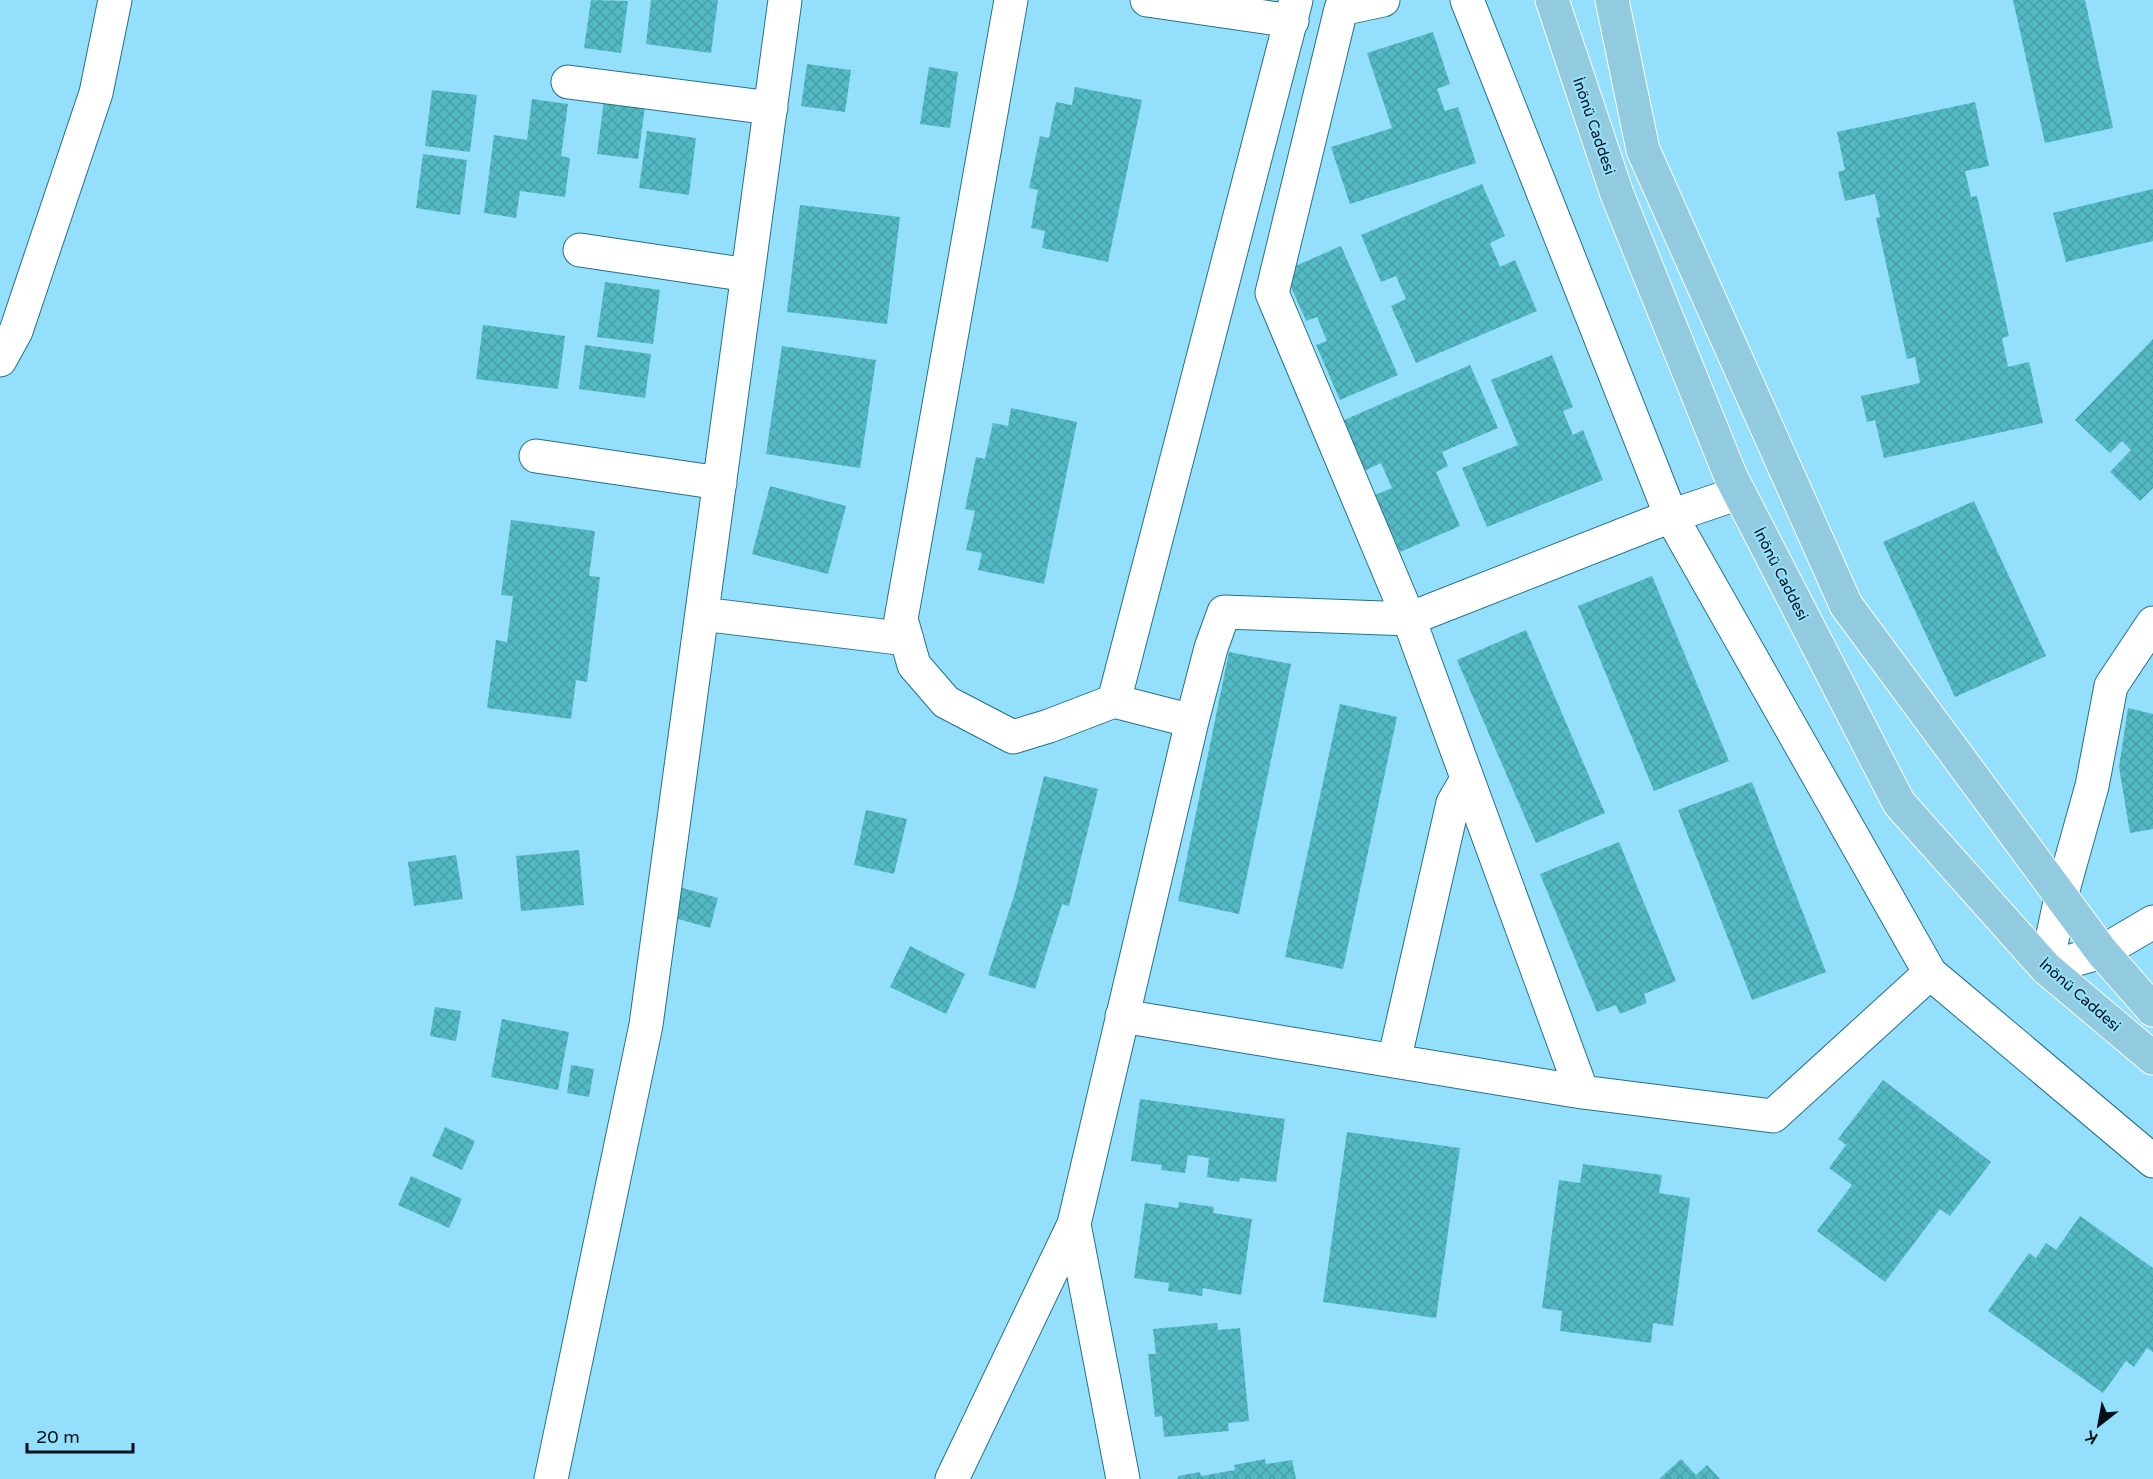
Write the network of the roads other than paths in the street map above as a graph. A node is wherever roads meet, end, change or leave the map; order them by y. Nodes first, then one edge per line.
1 (115, 0) edge
2 (785, 0) edge
3 (1011, 0) edge
4 (1146, 0) edge
5 (1383, 0) edge
6 (1467, 0) edge
7 (1552, 0) edge
8 (1612, 0) edge
9 (1294, 10) edge
10 (568, 82) dead end
11 (771, 108) junction
12 (580, 250) dead end
13 (748, 275) junction
14 (0, 360) edge
15 (536, 456) dead end
16 (720, 483) junction
17 (1739, 493) junction
18 (1671, 516) junction
19 (702, 614) junction
20 (1409, 619) junction
21 (2153, 623) edge
22 (906, 639) junction
23 (1114, 701) junction
24 (1192, 721) junction
25 (1467, 779) junction
26 (2061, 897) junction
27 (2153, 922) edge
28 (2102, 952) junction
29 (2046, 968) junction
30 (1930, 973) junction
31 (2153, 1010) edge
32 (1122, 1016) junction
33 (2153, 1058) edge
34 (1394, 1061) junction
35 (1582, 1092) junction
36 (2153, 1161) edge
37 (1074, 1224) junction
38 (551, 1479) edge
39 (952, 1479) edge
40 (1123, 1479) edge

1 - 14 street
2 - 11 street
3 - 22 street
4 - 9 street
5 - 20 street
6 - 18 street
7 - 17 main road, İnönü Caddesi
8 - 26 main road
9 - 23 street
10 - 11 street
11 - 13 street
12 - 13 street
13 - 16 street
15 - 16 street
16 - 19 street
17 - 18 street
17 - 29 main road, İnönü Caddesi
18 - 20 street
18 - 30 street
19 - 22 street
19 - 38 street
20 - 24 street
20 - 25 street
21 - 26 street
22 - 23 street
23 - 24 street
24 - 32 street
25 - 34 street
25 - 35 street
26 - 28 main road
26 - 29 street
27 - 28 street
28 - 29 street
28 - 31 main road
29 - 33 main road, İnönü Caddesi
30 - 35 street
30 - 36 street
32 - 34 street
32 - 37 street
34 - 35 street
37 - 39 street
37 - 40 street

